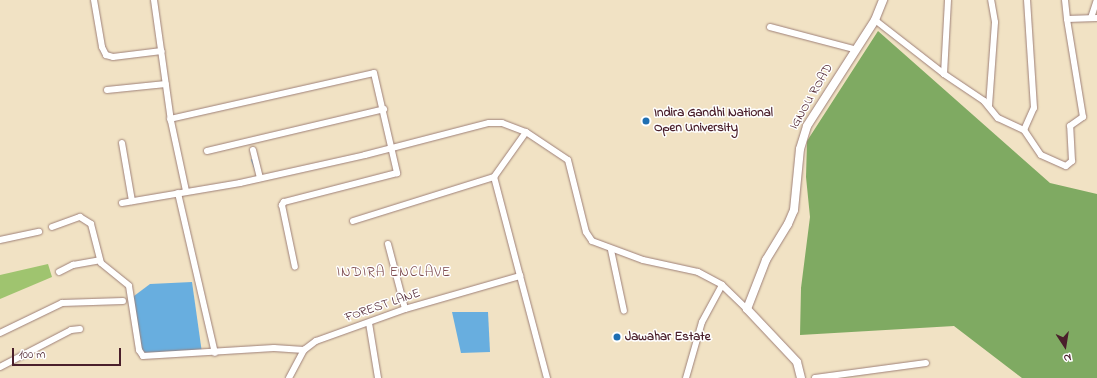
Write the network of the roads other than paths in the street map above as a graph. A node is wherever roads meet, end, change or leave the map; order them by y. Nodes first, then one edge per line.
1 (94, 0) edge
2 (154, 0) edge
3 (883, 0) edge
4 (948, 0) edge
5 (991, 0) edge
6 (1027, 0) edge
7 (1065, 0) edge
8 (1097, 0) edge
9 (1094, 18) edge
10 (1067, 19) junction
11 (875, 20) junction
12 (770, 27) dead end
13 (854, 49) junction
14 (162, 51) junction
15 (944, 74) junction
16 (166, 84) junction
17 (107, 90) dead end
18 (989, 106) junction
19 (384, 108) junction
20 (170, 119) junction
21 (1024, 130) junction
22 (526, 132) junction
23 (122, 143) dead end
24 (392, 147) junction
25 (253, 150) dead end
26 (207, 151) dead end
27 (494, 177) junction
28 (260, 178) junction
29 (186, 191) junction
30 (178, 193) junction
31 (132, 201) junction
32 (122, 204) dead end
33 (353, 221) dead end
34 (52, 228) dead end
35 (39, 232) dead end
36 (0, 240) edge
37 (388, 244) dead end
38 (611, 250) junction
39 (100, 260) junction
40 (295, 267) dead end
41 (59, 272) dead end
42 (520, 276) junction
43 (722, 285) junction
44 (123, 301) dead end
45 (405, 309) junction
46 (748, 309) junction
47 (624, 311) dead end
48 (369, 323) junction
49 (80, 329) dead end
50 (0, 333) edge
51 (304, 350) junction
52 (215, 353) junction
53 (926, 363) dead end
54 (0, 367) edge
55 (289, 378) edge
56 (378, 378) edge
57 (547, 378) edge
58 (686, 378) edge
59 (801, 378) edge
60 (815, 378) edge

1 - 14 street
2 - 14 street
3 - 11 street, IGNOU ROAD
4 - 15 street
5 - 18 street
6 - 21 street
7 - 10 street
8 - 9 street
9 - 10 street
10 - 21 street
11 - 13 street, IGNOU ROAD
11 - 15 street
12 - 13 street
13 - 46 street, IGNOU ROAD
14 - 16 street
15 - 18 street
16 - 17 street
16 - 20 street
18 - 21 street
19 - 20 street
19 - 24 street
19 - 26 street
20 - 29 street
22 - 24 street
22 - 27 street
22 - 38 street
23 - 31 street
24 - 28 street
24 - 40 street
25 - 28 street
27 - 33 street
27 - 42 street
28 - 29 street
29 - 30 street
30 - 31 street
30 - 52 street
31 - 32 street
34 - 39 street
35 - 36 street
37 - 45 street
38 - 43 street
38 - 47 street
39 - 41 street
39 - 52 street
42 - 45 street, FOREST LANE
42 - 57 street
43 - 46 street
43 - 58 street
44 - 50 street
45 - 48 street, FOREST LANE
46 - 59 street
48 - 51 street, FOREST LANE
48 - 56 street
49 - 54 street
51 - 52 street
51 - 55 street, FOREST LANE
53 - 60 street

